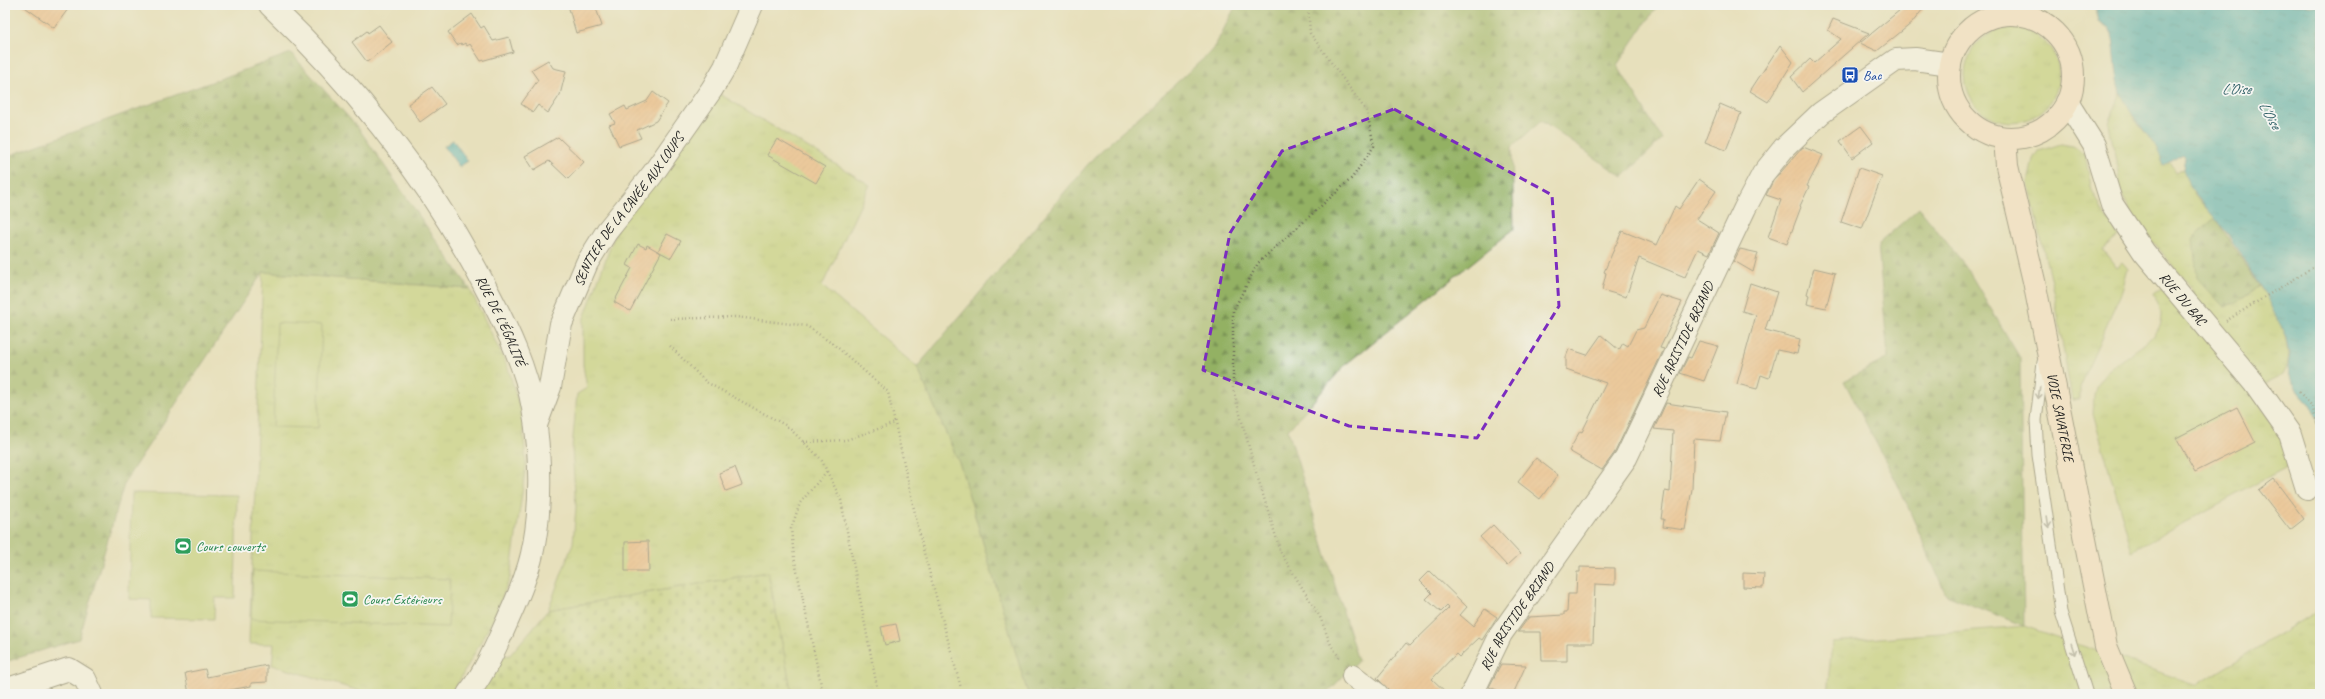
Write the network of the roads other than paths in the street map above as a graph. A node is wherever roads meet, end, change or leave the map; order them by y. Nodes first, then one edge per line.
1 (270, 5) edge
2 (752, 5) edge
3 (2001, 10) edge
4 (1950, 64) junction
5 (2067, 102) junction
6 (2005, 138) junction
7 (2046, 340) junction
8 (536, 427) junction
9 (2307, 489) dead end
10 (1353, 676) road end
11 (5, 690) edge
12 (92, 694) edge
13 (468, 694) edge
14 (1377, 694) edge
15 (1472, 694) edge
16 (2088, 694) edge
17 (2126, 694) edge

1 - 8 street, RUE DE L'ÉGALITÉ
2 - 8 street, SENTIER DE LA CAVÉE AUX LOUPS
3 - 4 main road
3 - 5 main road
4 - 6 main road
4 - 15 street, RUE ARISTIDE BRIAND
5 - 6 main road
5 - 9 street, RUE DU BAC
6 - 7 main road, VOIE SAVATERIE
7 -> 16 lane
7 - 17 main road, VOIE SAVATERIE
8 - 13 street, RUE DE L'ÉGALITÉ
10 - 14 street
11 - 12 street

